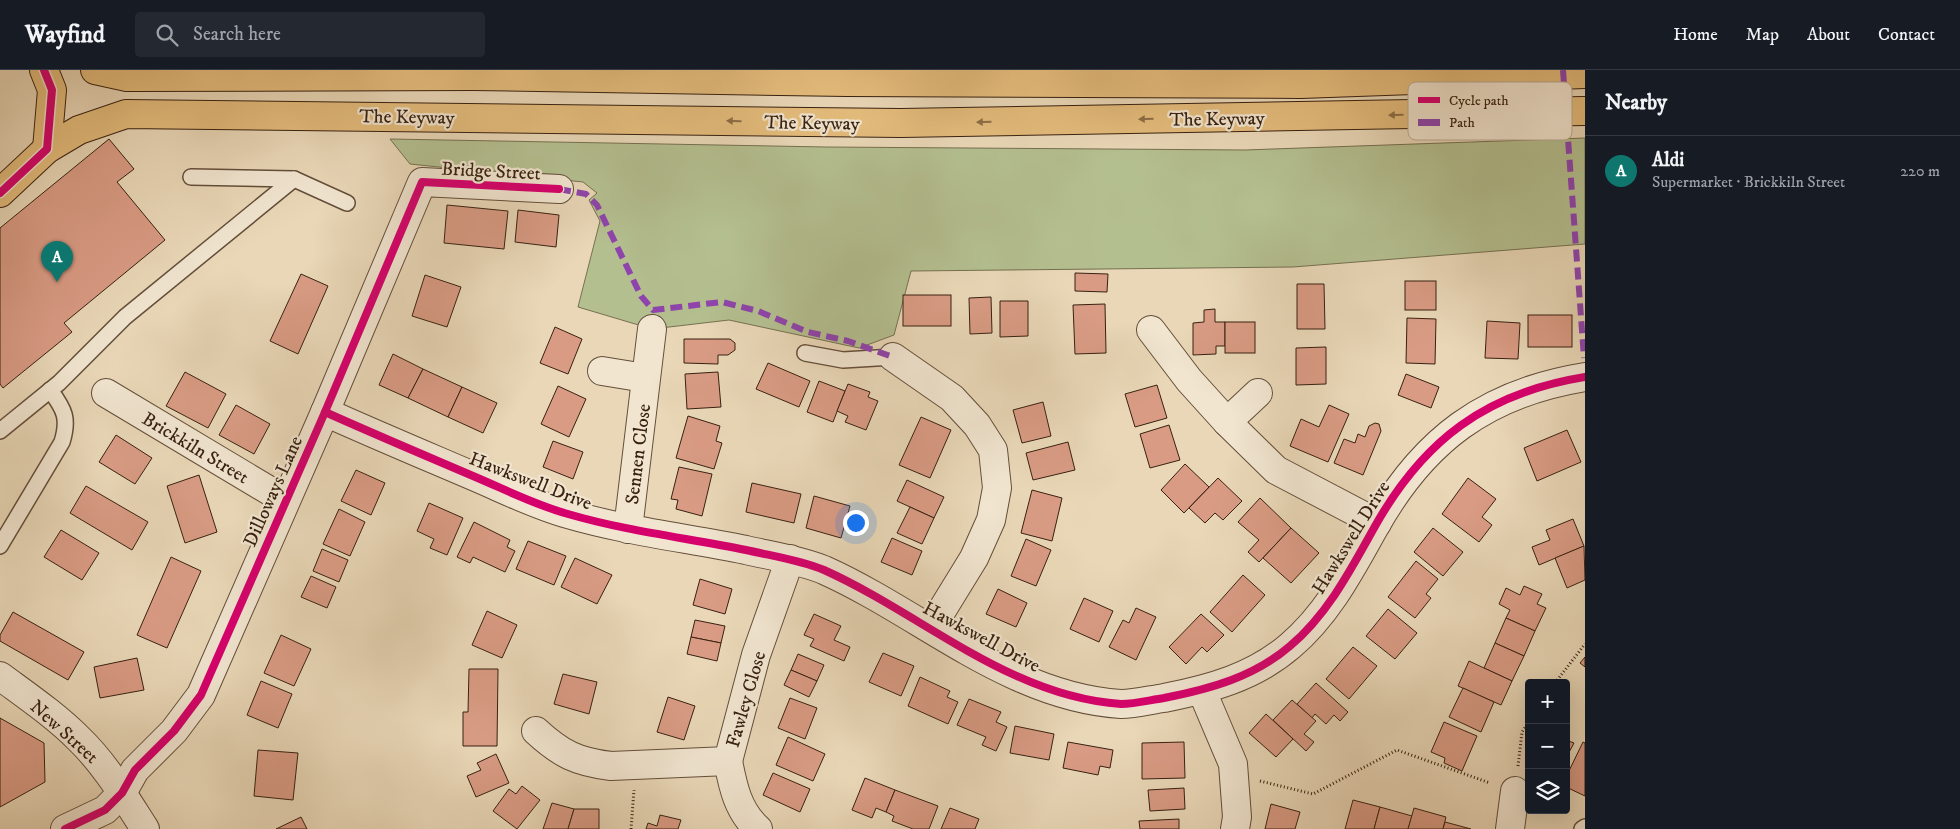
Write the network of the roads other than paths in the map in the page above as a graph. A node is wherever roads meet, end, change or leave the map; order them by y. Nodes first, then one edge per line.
1 (44, 70) edge
2 (95, 70) edge
3 (1585, 74) edge
4 (338, 78) junction
5 (1572, 112) edge
6 (1585, 112) edge
7 (1408, 115) edge
8 (339, 116) junction
9 (47, 149) junction
10 (191, 177) dead end
11 (294, 179) junction
12 (422, 182) joint
13 (559, 189) dead end
14 (0, 194) edge
15 (347, 203) dead end
16 (652, 329) dead end
17 (1151, 330) dead end
18 (804, 353) dead end
19 (893, 357) joint
20 (602, 371) dead end
21 (1585, 377) edge
22 (646, 378) junction
23 (50, 390) junction
24 (106, 392) dead end
25 (1258, 393) dead end
26 (325, 412) junction
27 (1227, 422) junction
28 (0, 431) edge
29 (285, 500) junction
30 (1377, 523) junction
31 (628, 529) junction
32 (0, 546) edge
33 (790, 559) junction
34 (931, 628) junction
35 (0, 676) edge
36 (1202, 691) junction
37 (536, 731) dead end
38 (728, 761) junction
39 (1515, 791) road end
40 (122, 793) junction
41 (1585, 826) edge
42 (65, 829) edge
43 (145, 829) edge
44 (758, 829) edge
45 (1235, 829) edge
46 (1510, 829) edge
47 (1582, 829) edge

1 - 9 highway
2 - 4 highway, The Keyway
3 - 4 highway, The Keyway
4 - 8 highway
6 -> 5 highway, The Keyway
7 -> 8 highway, The Keyway
8 - 9 highway, The Keyway
9 - 14 highway, The Keyway
10 - 11 lane
11 - 15 lane
11 - 23 lane
12 - 13 street, Bridge Street
12 - 26 street, Dilloways Lane
16 - 22 street, Sennen Close
17 - 27 street
18 - 19 lane
19 - 34 street
20 - 22 street, Sennen Close
21 - 30 street, Hawkswell Drive
22 - 31 street, Sennen Close
23 - 28 lane
23 - 32 lane
24 - 29 street, Brickkiln Street
25 - 27 street
26 - 29 street, Dilloways Lane
26 - 31 street, Hawkswell Drive
27 - 30 street
29 - 40 street, Dilloways Lane
30 - 36 street, Hawkswell Drive
31 - 33 street, Hawkswell Drive
33 - 34 street, Hawkswell Drive
33 - 38 street, Fawley Close
34 - 36 street, Hawkswell Drive
35 - 40 street, New Street
36 - 45 street
37 - 38 street, Fawley Close
38 - 44 street
39 - 46 street
40 - 42 street, Dilloways Lane
40 - 43 street
41 - 47 lane

